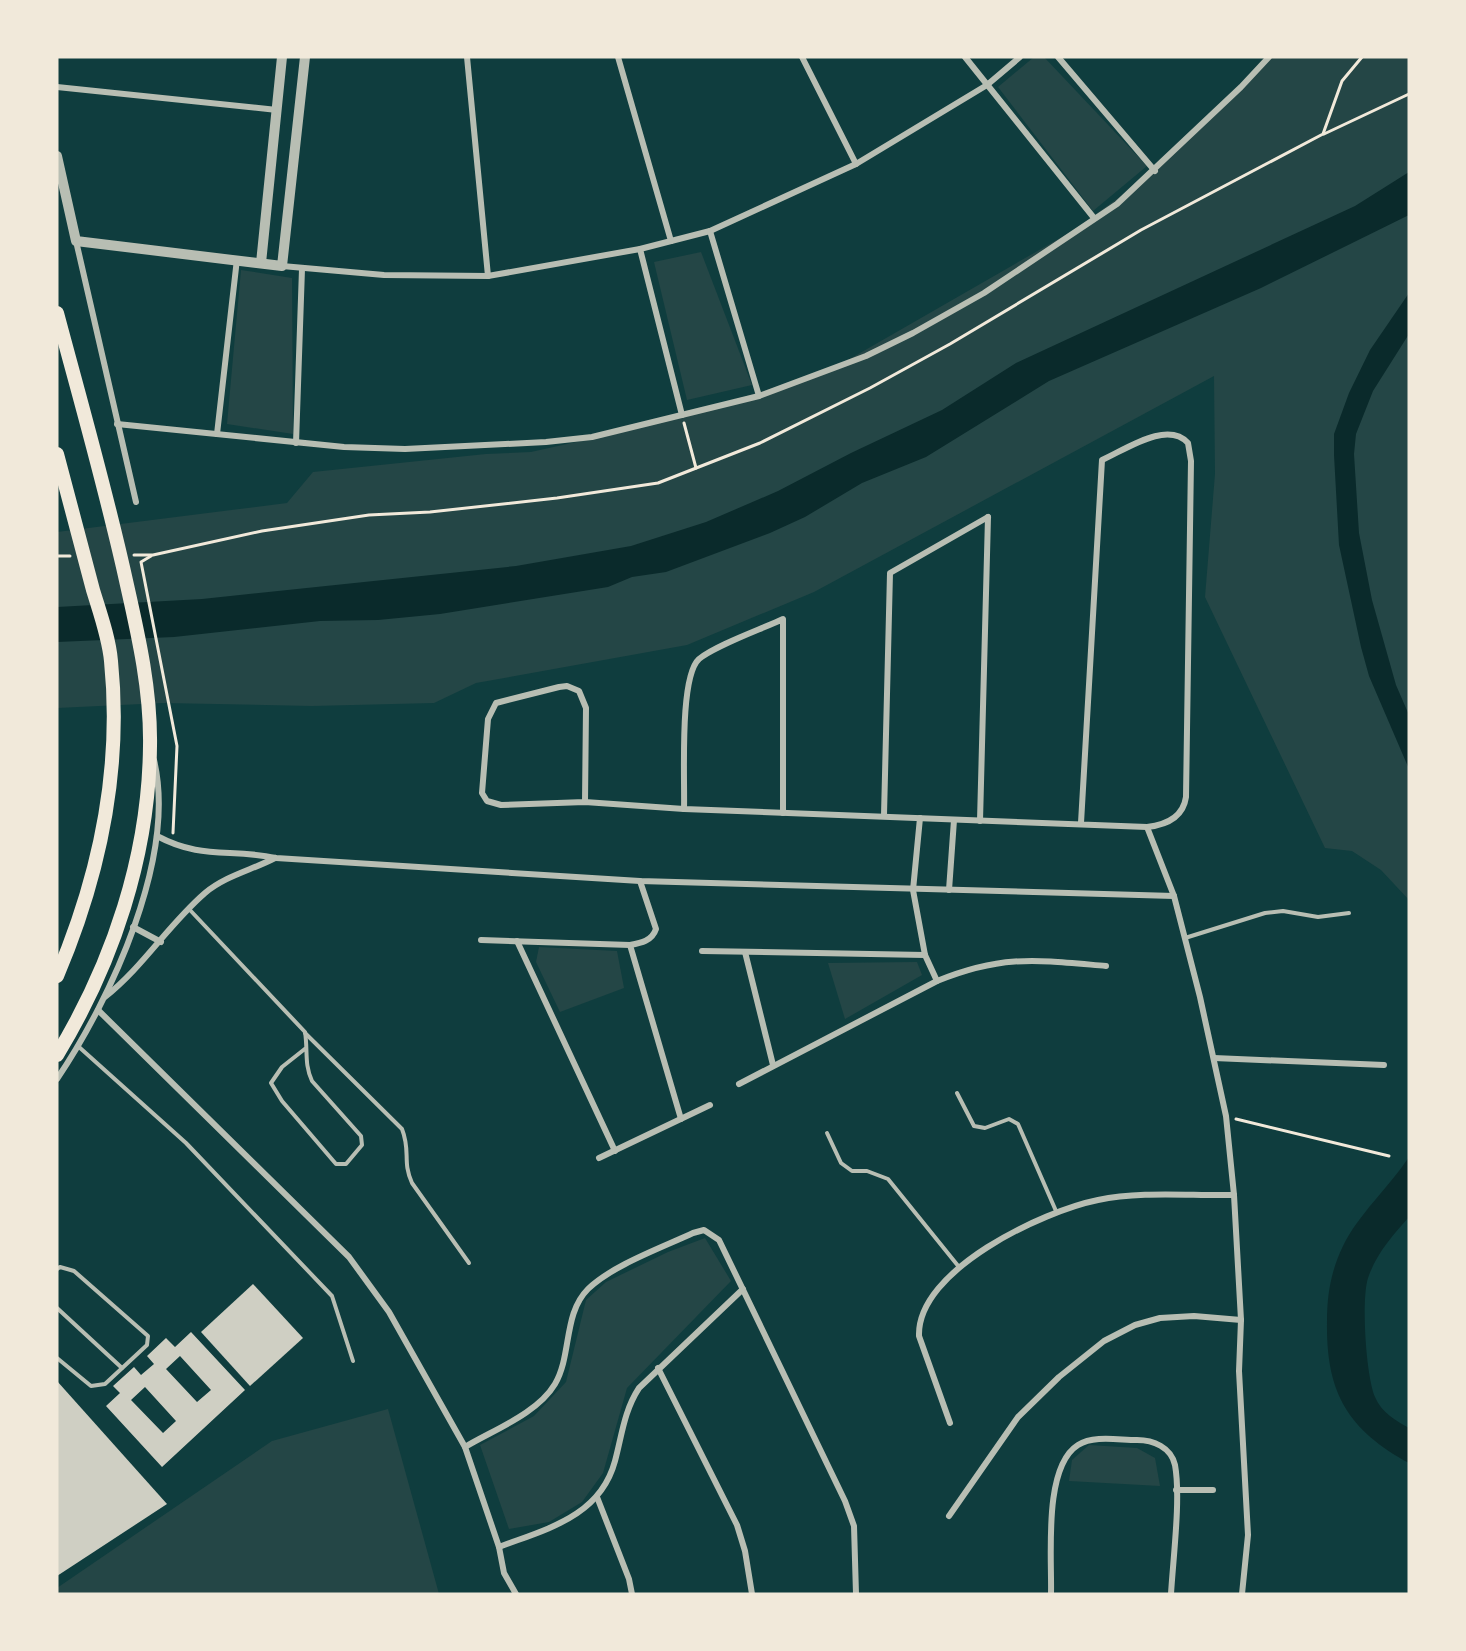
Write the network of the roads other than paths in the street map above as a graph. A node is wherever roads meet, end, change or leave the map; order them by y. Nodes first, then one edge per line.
1 (282, 57) edge
2 (305, 57) edge
3 (467, 57) edge
4 (618, 57) edge
5 (802, 57) edge
6 (965, 57) edge
7 (1020, 57) edge
8 (1058, 57) edge
9 (1269, 57) edge
10 (987, 86) junction
11 (57, 87) edge
12 (278, 110) junction
13 (57, 156) edge
14 (856, 164) junction
15 (1155, 171) junction
16 (1094, 218) junction
17 (710, 231) junction
18 (76, 241) junction
19 (671, 241) junction
20 (640, 249) junction
21 (237, 260) junction
22 (261, 263) junction
23 (282, 266) junction
24 (302, 268) junction
25 (488, 276) junction
26 (57, 313) edge
27 (759, 396) junction
28 (682, 415) junction
29 (117, 424) junction
30 (217, 434) junction
31 (296, 442) junction
32 (57, 454) edge
33 (136, 502) dead end
34 (150, 746) junction
35 (585, 802) junction
36 (684, 809) junction
37 (783, 813) junction
38 (884, 815) junction
39 (920, 818) junction
40 (954, 820) junction
41 (980, 821) junction
42 (1081, 823) junction
43 (1147, 827) junction
44 (157, 836) junction
45 (276, 858) junction
46 (640, 881) junction
47 (914, 890) junction
48 (949, 891) junction
49 (1174, 896) junction
50 (189, 909) junction
51 (1349, 913) dead end
52 (134, 927) junction
53 (1185, 939) junction
54 (481, 940) dead end
55 (518, 941) junction
56 (161, 942) junction
57 (630, 945) junction
58 (702, 951) dead end
59 (745, 952) junction
60 (925, 955) junction
61 (1106, 966) dead end
62 (57, 976) edge
63 (937, 981) junction
64 (103, 999) junction
65 (98, 1010) junction
66 (305, 1032) junction
67 (79, 1047) junction
68 (306, 1048) junction
69 (57, 1055) edge
70 (1214, 1058) junction
71 (772, 1065) junction
72 (1384, 1065) dead end
73 (57, 1079) edge
74 (739, 1084) dead end
75 (957, 1093) dead end
76 (710, 1105) dead end
77 (681, 1119) junction
78 (827, 1133) dead end
79 (615, 1150) junction
80 (599, 1158) dead end
81 (1234, 1195) junction
82 (1056, 1211) junction
83 (469, 1263) dead end
84 (960, 1268) junction
85 (57, 1269) edge
86 (742, 1289) junction
87 (57, 1308) edge
88 (1241, 1320) junction
89 (57, 1358) edge
90 (353, 1361) dead end
91 (122, 1368) junction
92 (658, 1368) junction
93 (950, 1422) dead end
94 (465, 1447) junction
95 (1176, 1490) junction
96 (1213, 1490) dead end
97 (597, 1497) junction
98 (949, 1516) dead end
99 (499, 1547) junction
100 (516, 1594) edge
101 (632, 1594) edge
102 (752, 1594) edge
103 (856, 1594) edge
104 (1051, 1594) edge
105 (1171, 1594) edge
106 (1242, 1594) edge

1 - 12 street
2 - 23 street
3 - 25 street
4 - 19 street
5 - 14 street
6 - 10 street
7 - 10 street
8 - 15 street
9 - 15 street
10 - 14 street
10 - 16 street
11 - 12 street
12 - 22 street
13 - 18 street
14 - 17 street
15 - 16 street
16 - 27 street
17 - 19 street
17 - 27 street
18 - 21 street
18 - 29 street
19 - 20 street
20 - 25 street
20 - 28 street
21 - 22 street
21 - 30 street
22 - 23 street
23 - 24 street
24 - 25 street
24 - 31 street
26 - 34 highway
27 - 28 street
28 - 31 street
29 - 30 street
29 - 33 street
30 - 31 street
32 - 62 highway
34 - 44 street
34 - 69 highway
35 - 35 street
35 - 36 street
36 - 37 street
36 - 37 street
37 - 38 street
38 - 39 street
38 - 41 street
39 - 40 street
39 - 47 street
40 - 41 street
40 - 48 street
41 - 42 street
42 - 43 street
42 - 43 street
43 - 49 street
44 - 45 street
44 - 52 street
45 - 46 street
45 - 50 street
46 - 47 street
46 - 57 street
47 - 48 street
47 - 60 street
48 - 49 street
49 - 53 street
50 - 56 street
50 - 66 lane
51 - 53 lane
52 - 56 street
52 - 64 street
53 - 70 street
54 - 55 street
55 - 57 street
55 - 79 street
56 - 64 street
57 - 77 street
58 - 59 street
59 - 60 street
59 - 71 street
60 - 63 street
61 - 63 street
63 - 71 street
64 - 65 street
65 - 67 street
65 - 94 street
66 - 68 lane
66 - 83 lane
67 - 73 street
67 - 90 lane
68 - 68 lane
70 - 72 street
70 - 81 street
71 - 74 street
75 - 82 lane
76 - 77 street
77 - 79 street
78 - 84 lane
79 - 80 street
81 - 82 street
81 - 88 street
82 - 84 street
84 - 93 street
85 - 91 lane
86 - 92 street
86 - 94 street
86 - 103 street
87 - 91 lane
88 - 98 street
88 - 106 street
89 - 91 lane
92 - 97 street
92 - 102 street
94 - 99 street
95 - 96 street
95 - 104 street
95 - 105 street
97 - 99 street
97 - 101 street
99 - 100 street

